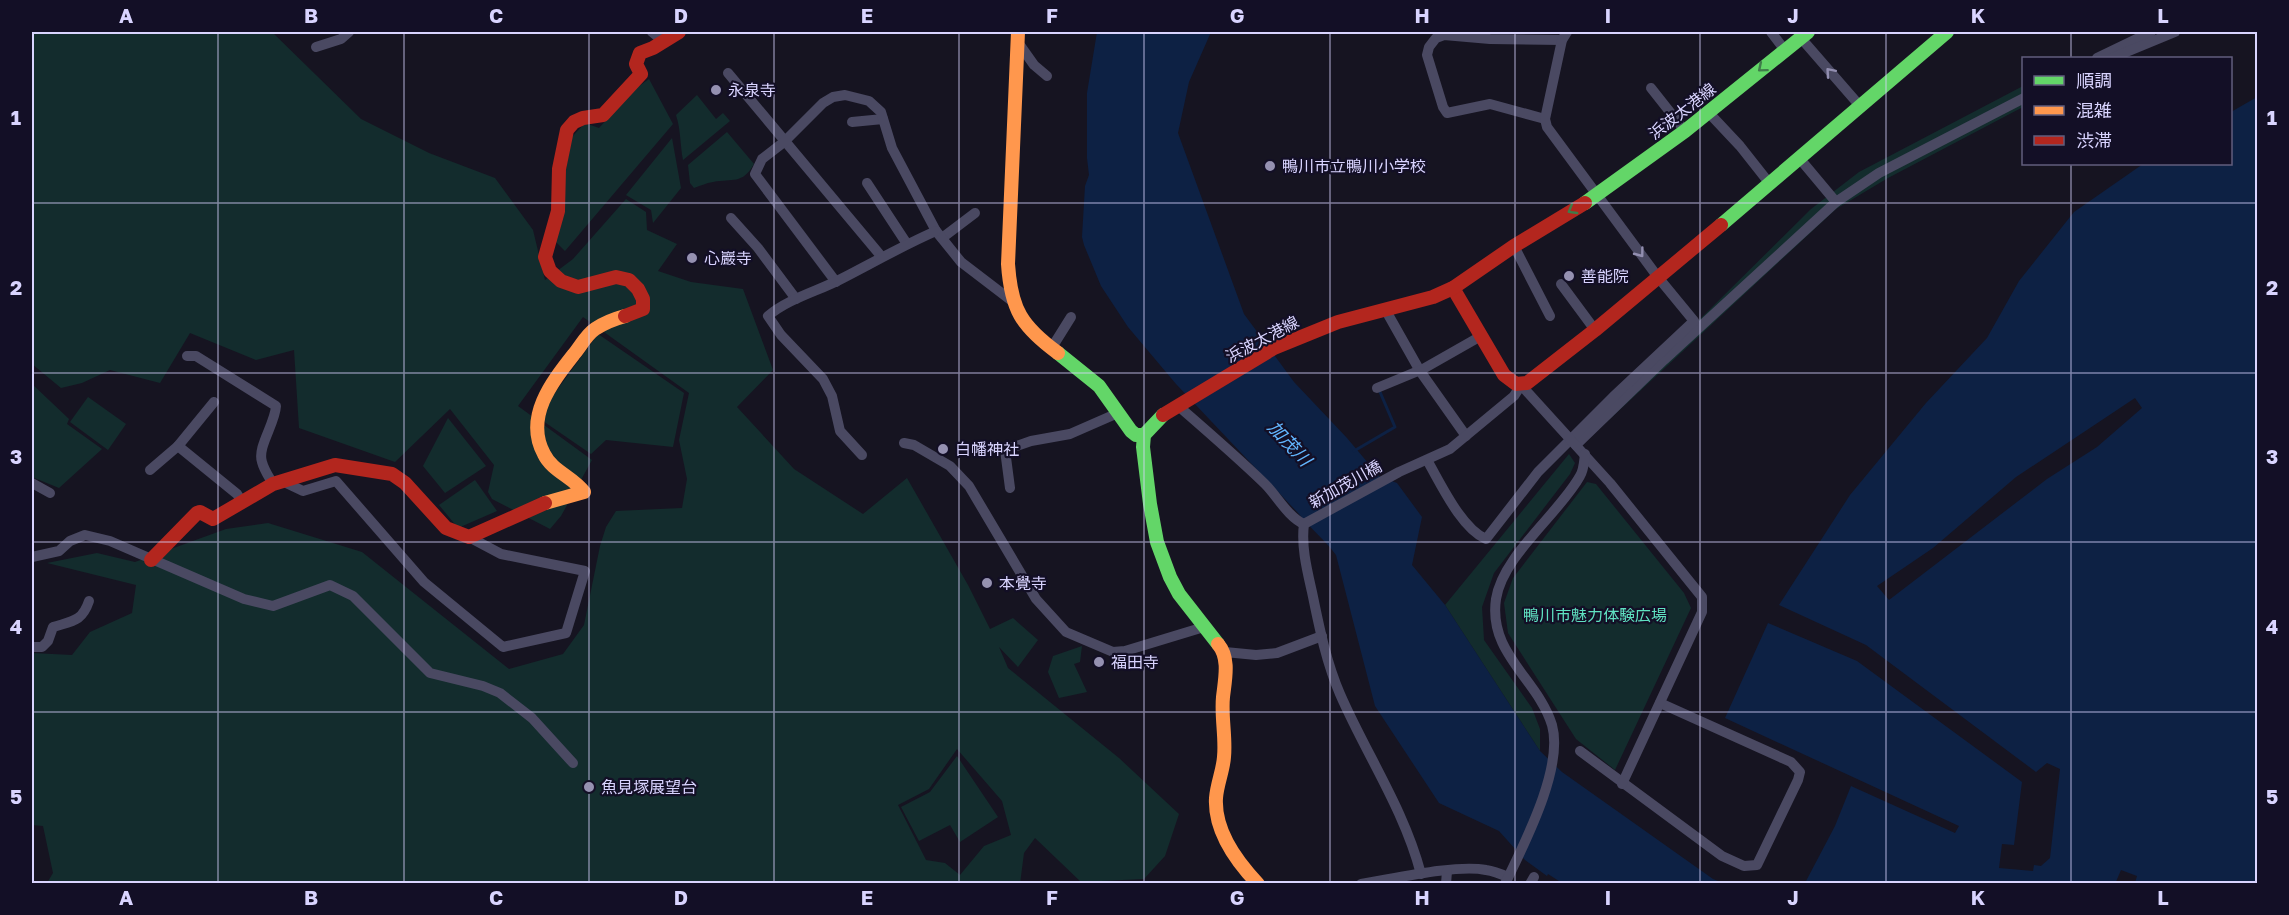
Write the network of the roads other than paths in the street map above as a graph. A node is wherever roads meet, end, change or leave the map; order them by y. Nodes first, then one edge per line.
1 (349, 32) edge
2 (652, 32) edge
3 (679, 32) edge
4 (1771, 32) edge
5 (1947, 32) edge
6 (2151, 32) edge
7 (2175, 32) edge
8 (1804, 34) edge
9 (1434, 35) edge
10 (1017, 36) edge
11 (1565, 36) edge
12 (1930, 37) edge
13 (2135, 39) edge
14 (664, 42) junction
15 (316, 46) dead end
16 (1785, 49) junction
17 (2099, 57) edge
18 (2113, 57) edge
19 (728, 74) dead end
20 (1047, 76) dead end
21 (1651, 88) dead end
22 (2022, 99) edge
23 (1860, 106) junction
24 (1709, 113) junction
25 (884, 119) junction
26 (1545, 119) junction
27 (852, 122) dead end
28 (1685, 131) junction
29 (784, 142) junction
30 (1800, 159) junction
31 (867, 183) dead end
32 (1770, 184) junction
33 (1597, 196) junction
34 (1836, 202) junction
35 (975, 213) dead end
36 (731, 218) dead end
37 (939, 234) junction
38 (907, 244) junction
39 (1514, 246) junction
40 (881, 256) junction
41 (1657, 276) junction
42 (836, 282) junction
43 (1561, 284) dead end
44 (1453, 288) junction
45 (796, 299) junction
46 (1012, 301) junction
47 (1385, 309) junction
48 (1550, 316) dead end
49 (1071, 317) dead end
50 (1594, 330) junction
51 (1481, 336) junction
52 (1051, 349) junction
53 (187, 356) dead end
54 (1420, 370) junction
55 (1521, 385) junction
56 (1377, 388) dead end
57 (214, 402) dead end
58 (1179, 403) junction
59 (1118, 413) junction
60 (1144, 435) junction
61 (1466, 436) junction
62 (1574, 442) junction
63 (904, 443) dead end
64 (178, 446) junction
65 (1585, 454) junction
66 (862, 455) dead end
67 (1427, 460) junction
68 (150, 470) dead end
69 (32, 483) edge
70 (277, 483) junction
71 (1010, 488) dead end
72 (50, 493) dead end
73 (242, 502) junction
74 (1304, 524) junction
75 (470, 537) junction
76 (32, 557) edge
77 (151, 560) junction
78 (89, 601) dead end
79 (1204, 627) junction
80 (1322, 636) junction
81 (32, 647) edge
82 (1225, 652) junction
83 (1660, 703) junction
84 (1580, 751) dead end
85 (573, 763) dead end
86 (1622, 784) junction
87 (1447, 871) junction
88 (1421, 874) junction
89 (1506, 880) edge
90 (1258, 884) edge
91 (1361, 884) edge
92 (1446, 884) edge

1 - 15 street
2 - 14 street
3 - 14 main road
4 - 16 street
5 - 12 main road
6 - 13 street
7 - 13 street
8 - 16 main road, 浜波太港線
23 -> 8 street
9 - 11 street
9 - 26 street
10 - 20 street
10 - 46 main road
11 - 26 street
12 - 23 main road
13 - 17 street
13 - 18 street
14 - 75 main road
16 -> 24 main road, 浜波太港線
19 - 29 street
21 - 28 street
22 - 34 street
23 - 30 main road
24 - 28 main road, 浜波太港線
24 - 32 street
25 - 27 street
25 - 29 street
25 - 37 street
26 - 33 street
28 - 33 main road, 浜波太港線
29 - 40 street
29 - 42 street
30 - 32 main road
30 - 34 street
31 - 38 street
32 - 41 main road
33 -> 39 main road, 浜波太港線
33 -> 41 street
34 - 62 street
35 - 37 street
36 - 45 street
37 - 38 street
37 - 46 street
38 - 40 street
39 - 44 main road, 浜波太港線
39 - 48 street
40 - 42 street
41 - 50 main road
41 - 62 street
42 - 45 street
43 - 50 street
44 - 47 main road, 浜波太港線
44 - 51 main road
45 - 66 street
46 - 52 main road
47 - 54 street
47 - 58 main road, 浜波太港線
49 - 52 street
50 - 55 main road
51 - 54 street
51 - 55 main road
52 - 59 main road
53 - 70 street
54 - 56 street
54 - 61 street
55 - 61 street, 新加茂川橋
55 - 62 street
57 - 64 street
58 - 60 main road, 浜波太港線
58 - 74 street
59 - 60 main road
59 - 71 street
60 - 79 main road
61 - 67 street, 新加茂川橋
62 - 65 street
62 - 67 street
63 - 79 street
64 - 68 street
64 - 73 street
65 - 83 street
65 - 89 street
67 - 74 street, 新加茂川橋
69 - 72 street
70 - 73 main road
70 - 75 main road
70 - 75 street
73 - 77 main road
74 - 80 street
76 - 77 street
77 - 85 street
78 - 81 street
79 - 82 main road
80 - 82 street
80 - 88 street
82 - 90 main road
83 - 86 street
83 - 86 street
84 - 86 street
87 - 88 street
87 - 89 street
87 - 92 street
88 - 91 street

